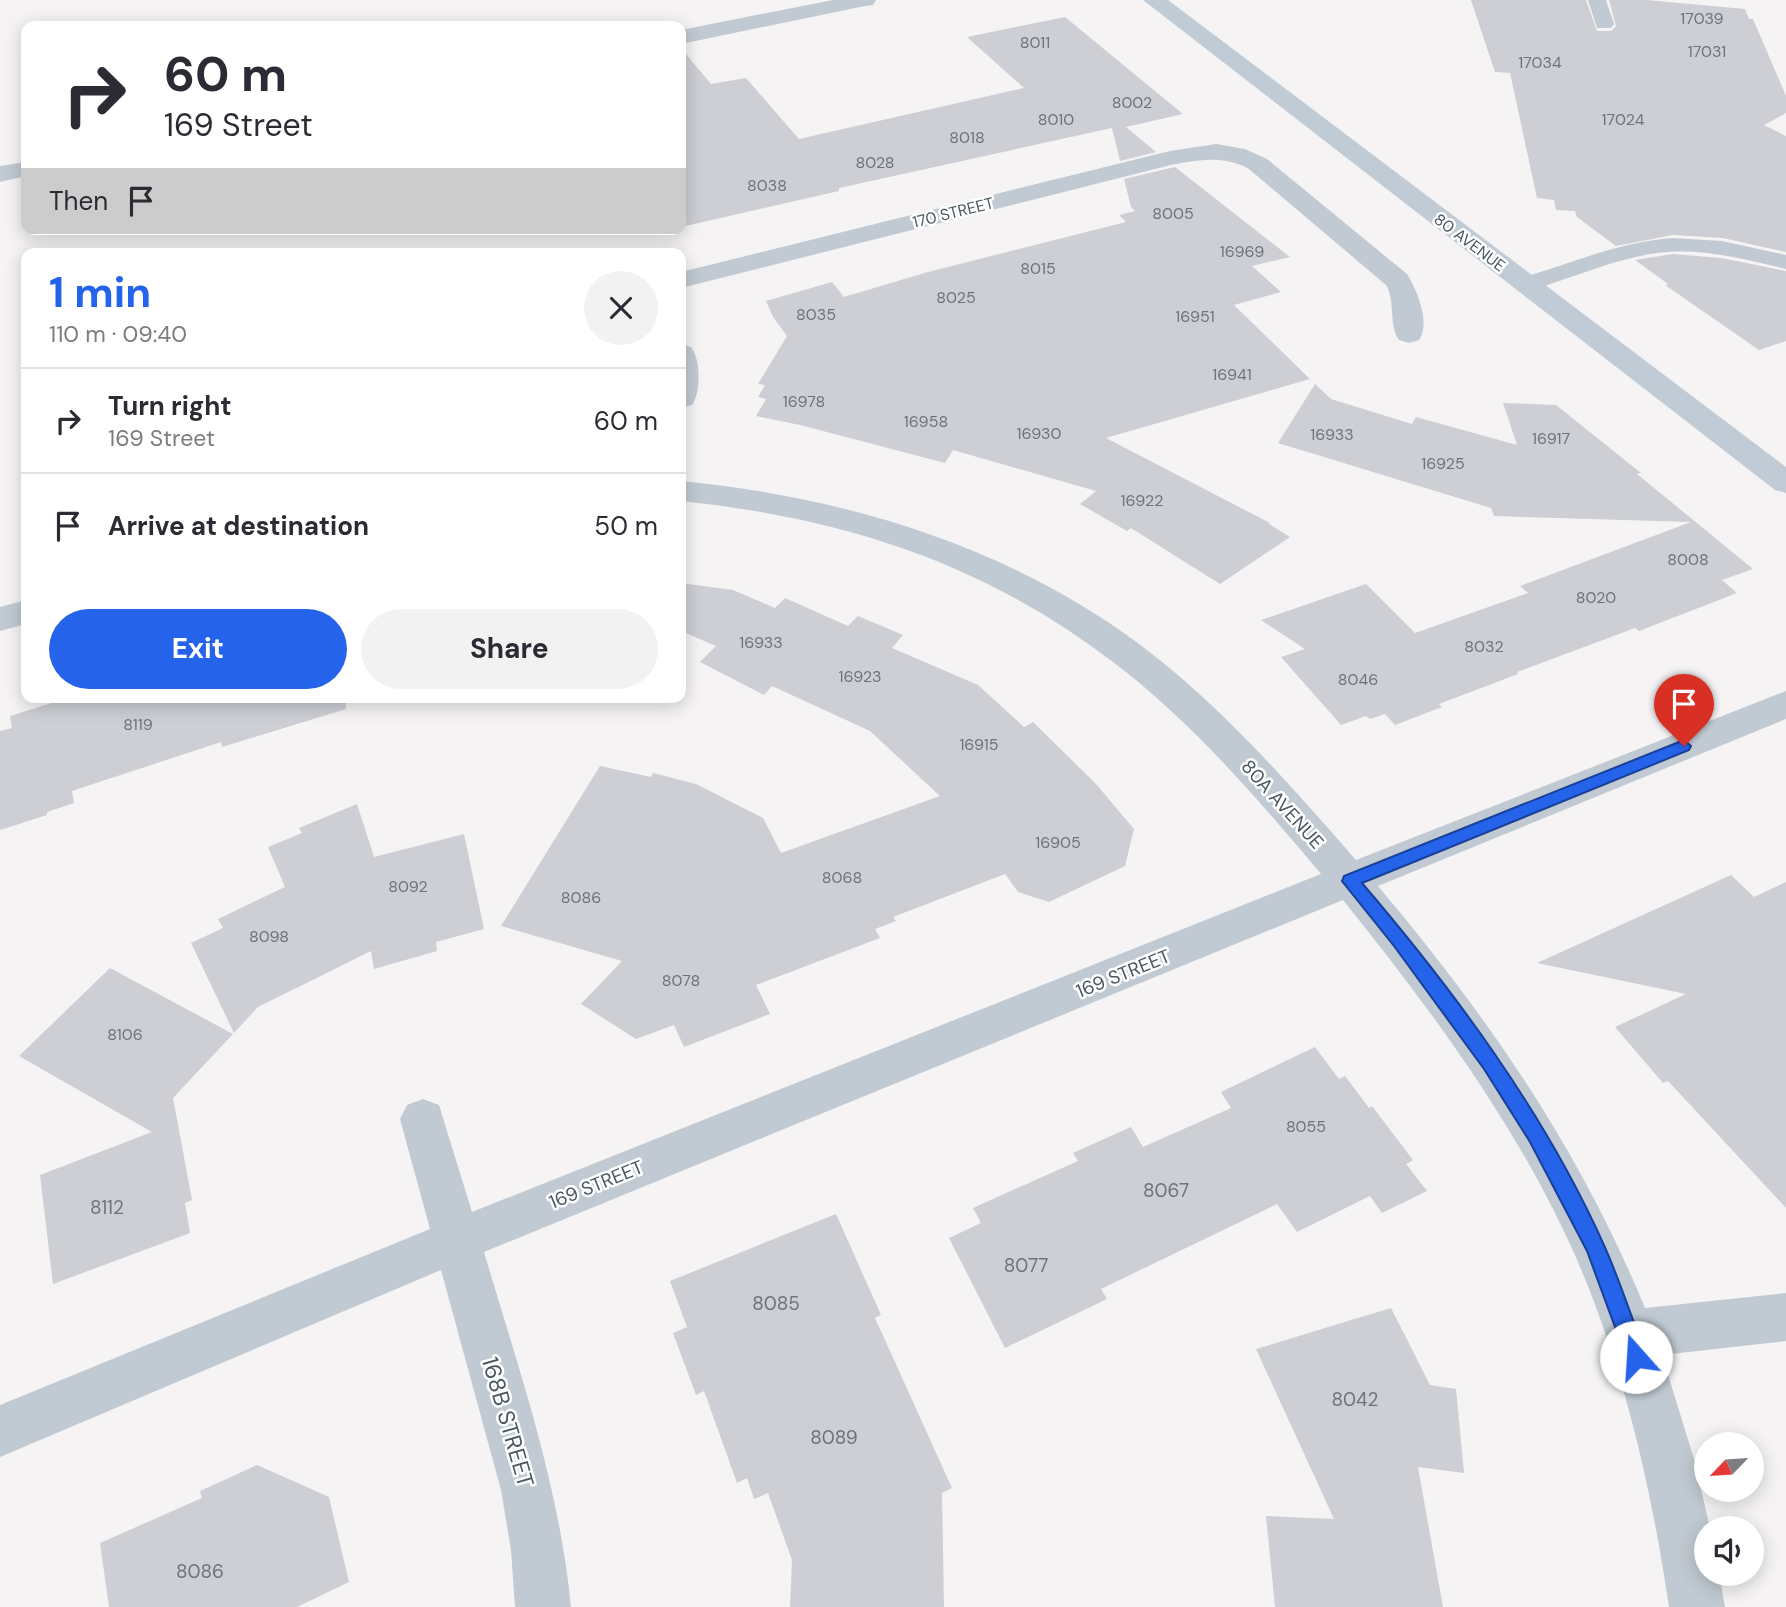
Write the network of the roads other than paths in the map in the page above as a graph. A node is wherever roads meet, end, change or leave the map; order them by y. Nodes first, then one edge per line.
1 (865, 0) edge
2 (1154, 0) edge
3 (1597, 0) edge
4 (1604, 24) dead end
5 (686, 36) edge
6 (21, 170) edge
7 (0, 174) edge
8 (1786, 262) edge
9 (686, 279) edge
10 (1526, 284) junction
11 (1409, 334) dead end
12 (1786, 484) edge
13 (686, 492) edge
14 (21, 613) edge
15 (0, 619) edge
16 (1786, 704) edge
17 (1350, 881) junction
18 (423, 1119) dead end
19 (458, 1240) junction
20 (1786, 1317) edge
21 (1629, 1334) junction
22 (0, 1431) edge
23 (543, 1607) edge
24 (1697, 1607) edge

1 - 5 street
2 - 10 main road, 80 AVENUE
3 - 4 lane
6 - 7 street
8 - 10 lane
9 - 11 street, 170 STREET
10 - 12 main road, 80 AVENUE
13 - 17 street, 80A AVENUE
14 - 15 street
16 - 17 street, 169 STREET
17 - 19 street, 169 STREET
17 - 21 street, 80A AVENUE
18 - 19 street
19 - 22 street, 169 STREET
19 - 23 street, 168B STREET
20 - 21 street
21 - 24 street, 80A AVENUE

